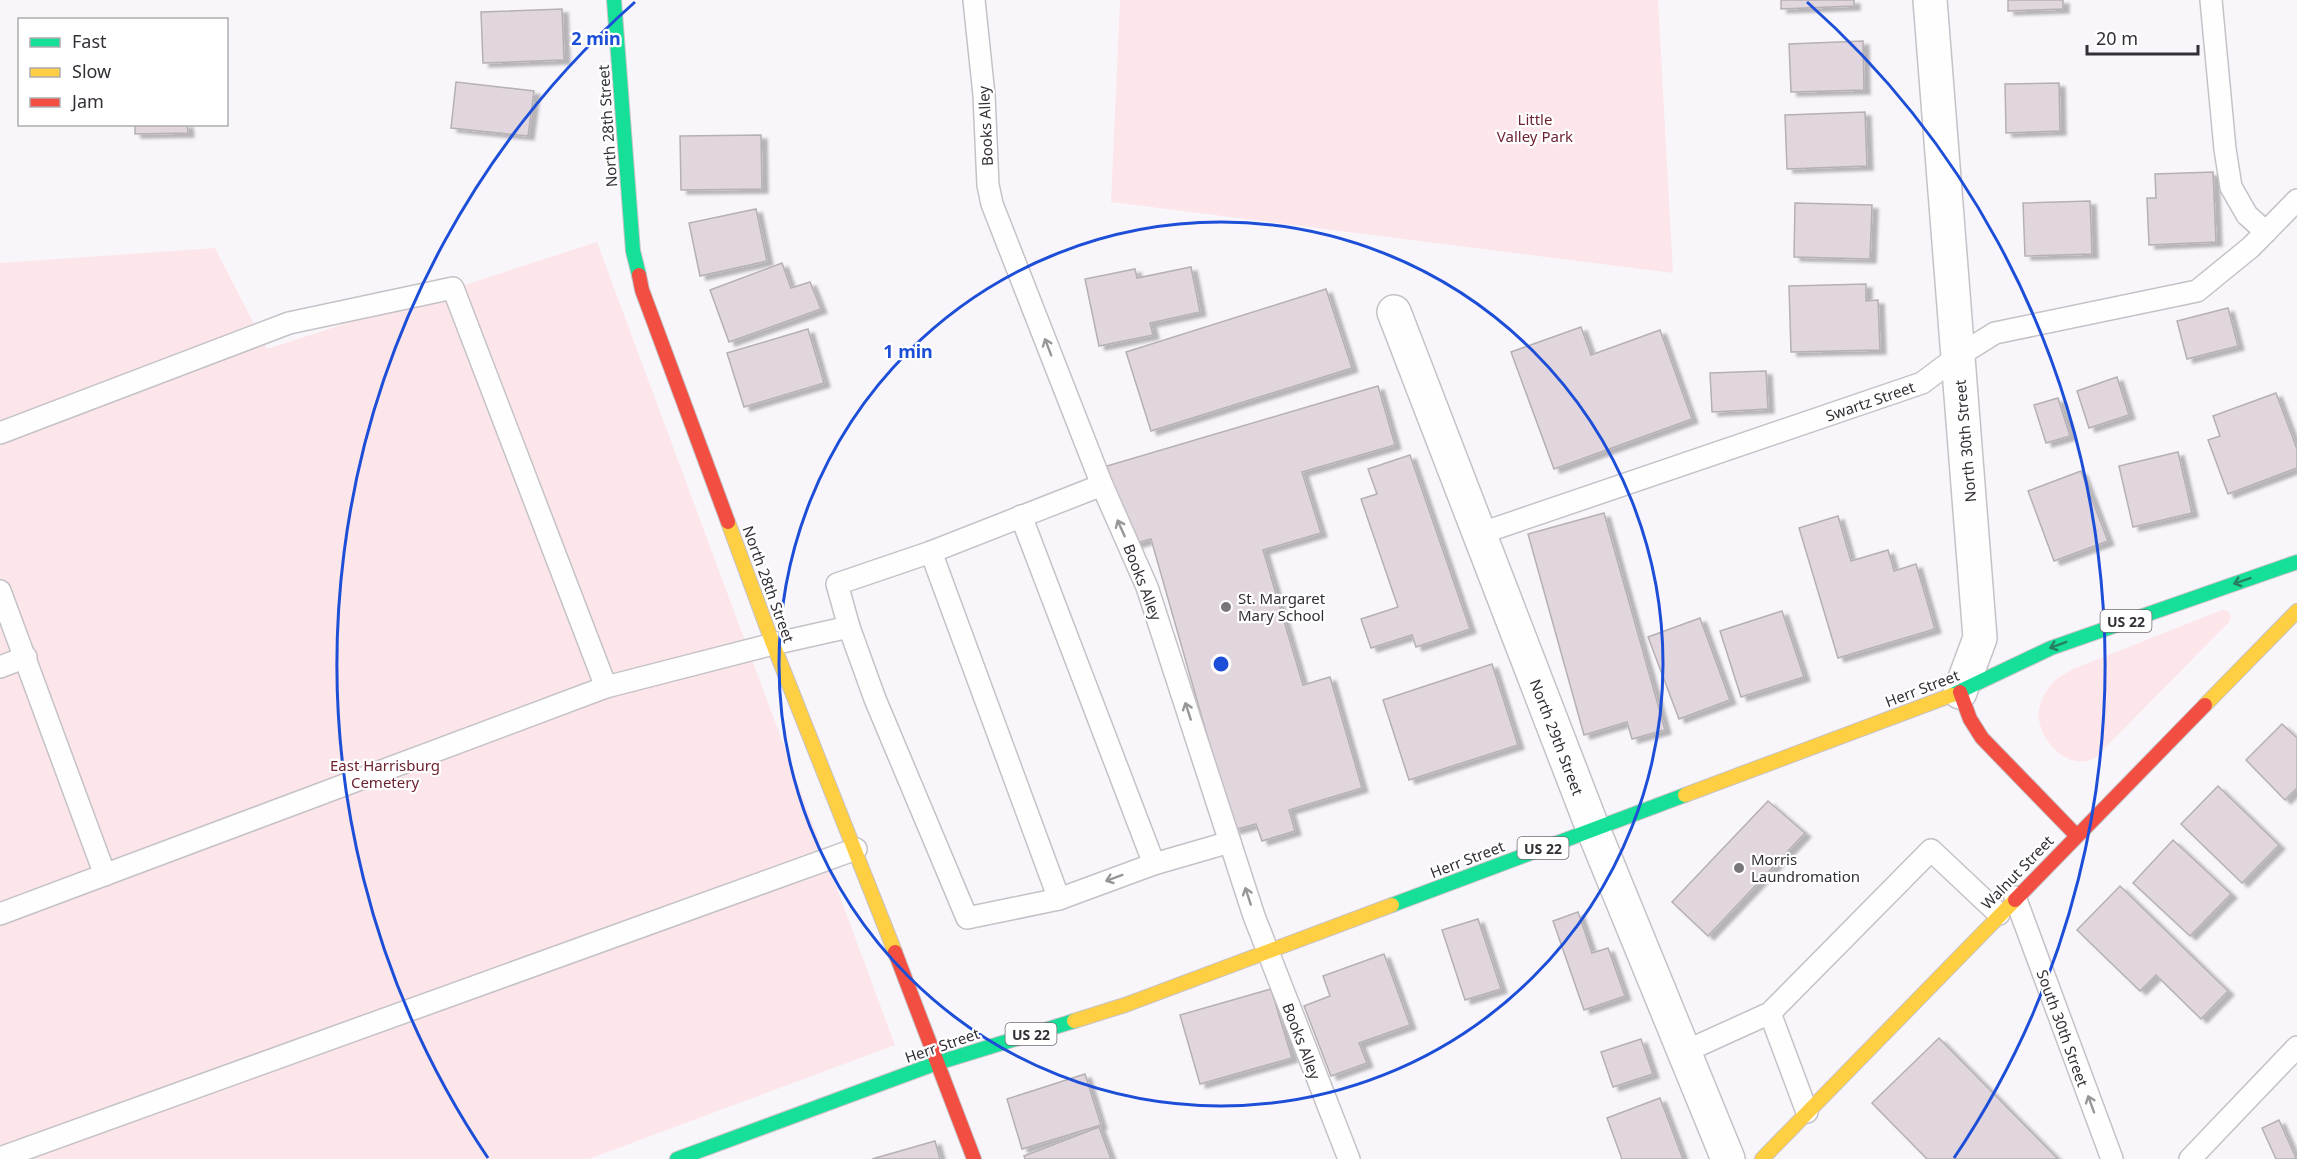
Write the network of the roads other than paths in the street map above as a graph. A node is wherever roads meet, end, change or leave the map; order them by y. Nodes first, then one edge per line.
1 (614, 0) edge
2 (975, 0) edge
3 (1930, 0) edge
4 (2211, 0) edge
5 (2297, 200) edge
6 (2266, 232) junction
7 (1394, 312) dead end
8 (1958, 356) junction
9 (0, 433) edge
10 (1102, 485) junction
11 (1021, 516) junction
12 (1479, 534) junction
13 (931, 552) junction
14 (2297, 562) edge
15 (0, 591) edge
16 (2297, 611) edge
17 (849, 627) junction
18 (773, 644) junction
19 (26, 657) junction
20 (0, 667) edge
21 (606, 687) junction
22 (1960, 692) junction
23 (1593, 829) junction
24 (2076, 835) junction
25 (1230, 842) junction
26 (856, 849) junction
27 (1154, 864) junction
28 (105, 874) junction
29 (2015, 897) junction
30 (1059, 899) junction
31 (0, 914) edge
32 (1999, 914) junction
33 (1268, 951) junction
34 (1770, 1013) junction
35 (2297, 1047) edge
36 (1684, 1052) junction
37 (938, 1063) junction
38 (1807, 1112) junction
39 (0, 1158) edge
40 (677, 1159) edge
41 (974, 1159) edge
42 (1348, 1159) edge
43 (1728, 1159) edge
44 (1762, 1159) edge
45 (2112, 1159) edge
46 (2190, 1159) edge

1 - 18 main road, North 28th Street
10 -> 2 lane, Books Alley
3 - 8 street, North 30th Street
4 - 6 lane
5 - 6 lane, Swartz Street
6 - 8 lane, Swartz Street
7 - 12 street, North 29th Street
8 - 12 lane, Swartz Street
8 - 22 street, North 30th Street
9 - 21 lane
10 - 11 lane
25 -> 10 lane, Books Alley
11 - 13 lane
11 - 27 lane
12 - 23 street, North 29th Street
13 - 17 lane
13 - 30 lane
14 -> 22 main road, Herr Street / US 22
15 - 19 lane
16 - 24 main road, Walnut Street
17 - 18 lane
17 - 30 lane
18 - 21 lane
18 - 26 main road, North 28th Street
19 - 20 lane
19 - 28 lane
21 - 28 lane
22 - 23 main road, Herr Street / US 22
22 - 24 main road
23 - 33 main road, Herr Street / US 22
23 - 36 street, North 29th Street
24 - 29 main road, Walnut Street
25 - 27 lane
33 -> 25 lane, Books Alley
26 - 37 main road, North 28th Street
26 - 39 lane
27 -> 30 lane
28 - 31 lane
29 - 32 main road, Walnut Street
45 -> 29 lane, South 30th Street
32 - 34 lane
32 - 38 main road, Walnut Street
33 - 37 main road, Herr Street / US 22
33 - 42 lane, Books Alley
34 - 36 lane
34 - 38 lane
35 - 46 lane
36 - 43 street, North 29th Street
37 - 40 main road, Herr Street / US 22
37 - 41 main road, North 28th Street
38 - 44 main road, Walnut Street

